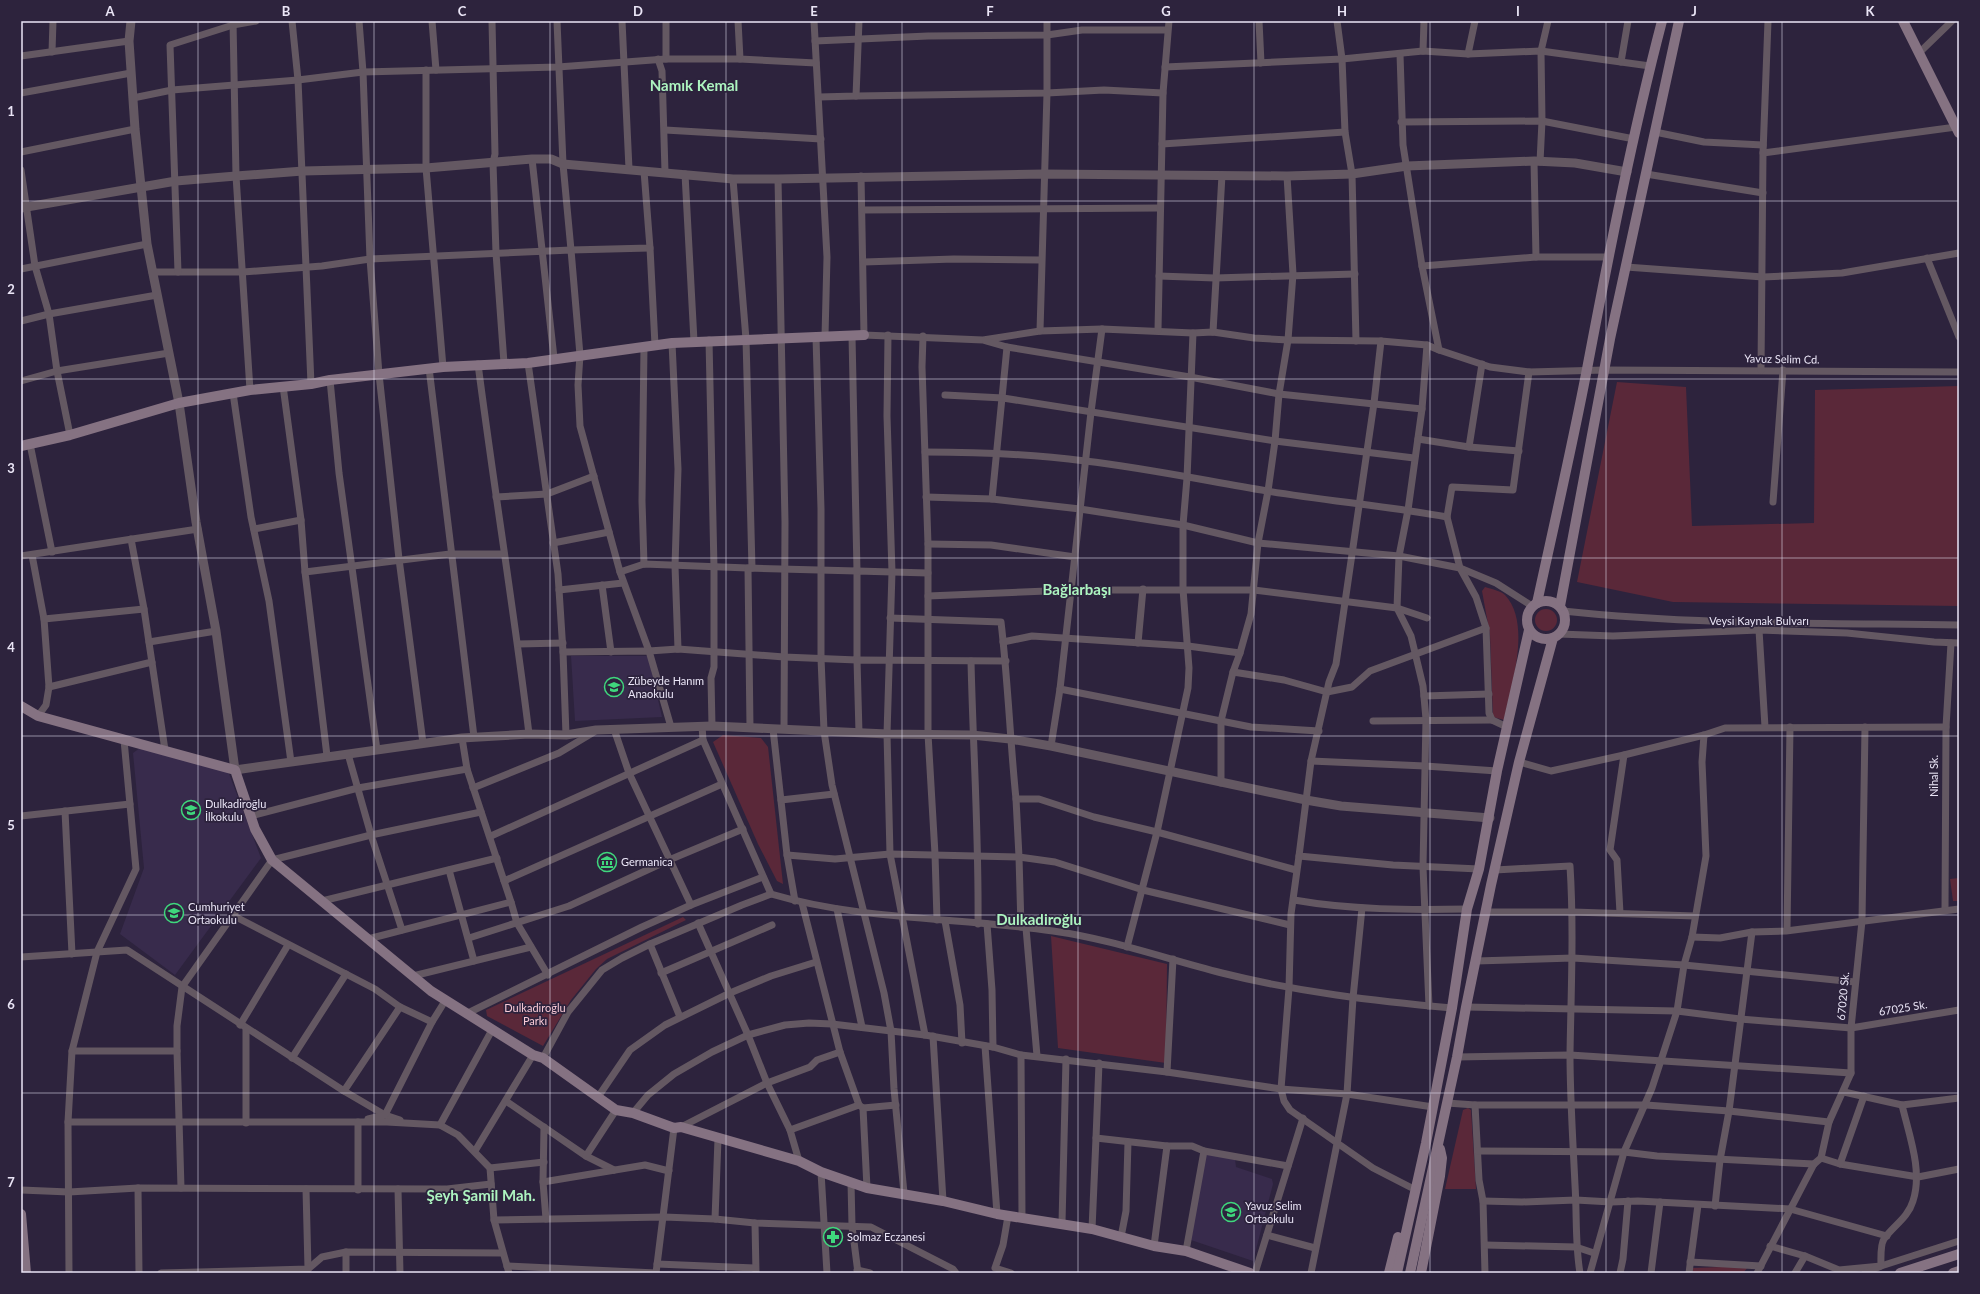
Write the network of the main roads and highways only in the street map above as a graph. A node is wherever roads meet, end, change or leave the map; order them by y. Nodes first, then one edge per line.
1 (1662, 21) edge
2 (1679, 21) edge
3 (1903, 21) edge
4 (1958, 130) edge
5 (864, 335) road end
6 (24, 446) edge
7 (1534, 604) junction
8 (1562, 608) junction
9 (1529, 630) junction
10 (1556, 636) junction
11 (21, 706) edge
12 (1426, 1143) junction
13 (1439, 1143) junction
14 (21, 1214) edge
15 (1959, 1254) edge
16 (1231, 1270) edge
17 (1959, 1271) edge
18 (26, 1273) edge
19 (1250, 1273) edge
20 (1389, 1273) edge
21 (1397, 1273) edge
22 (1410, 1273) edge
23 (1421, 1273) edge
24 (1900, 1273) edge
25 (1953, 1273) edge

1 - 7 main road
2 - 8 main road
3 - 4 main road
5 - 6 main road
7 - 8 main road
7 - 9 main road
8 - 10 main road
9 - 10 main road
9 - 12 main road
10 - 13 main road
11 - 16 main road
12 - 20 main road
12 - 21 main road
13 - 22 main road
13 - 23 main road
14 - 18 main road
15 - 24 main road
16 - 19 main road
17 - 25 main road

